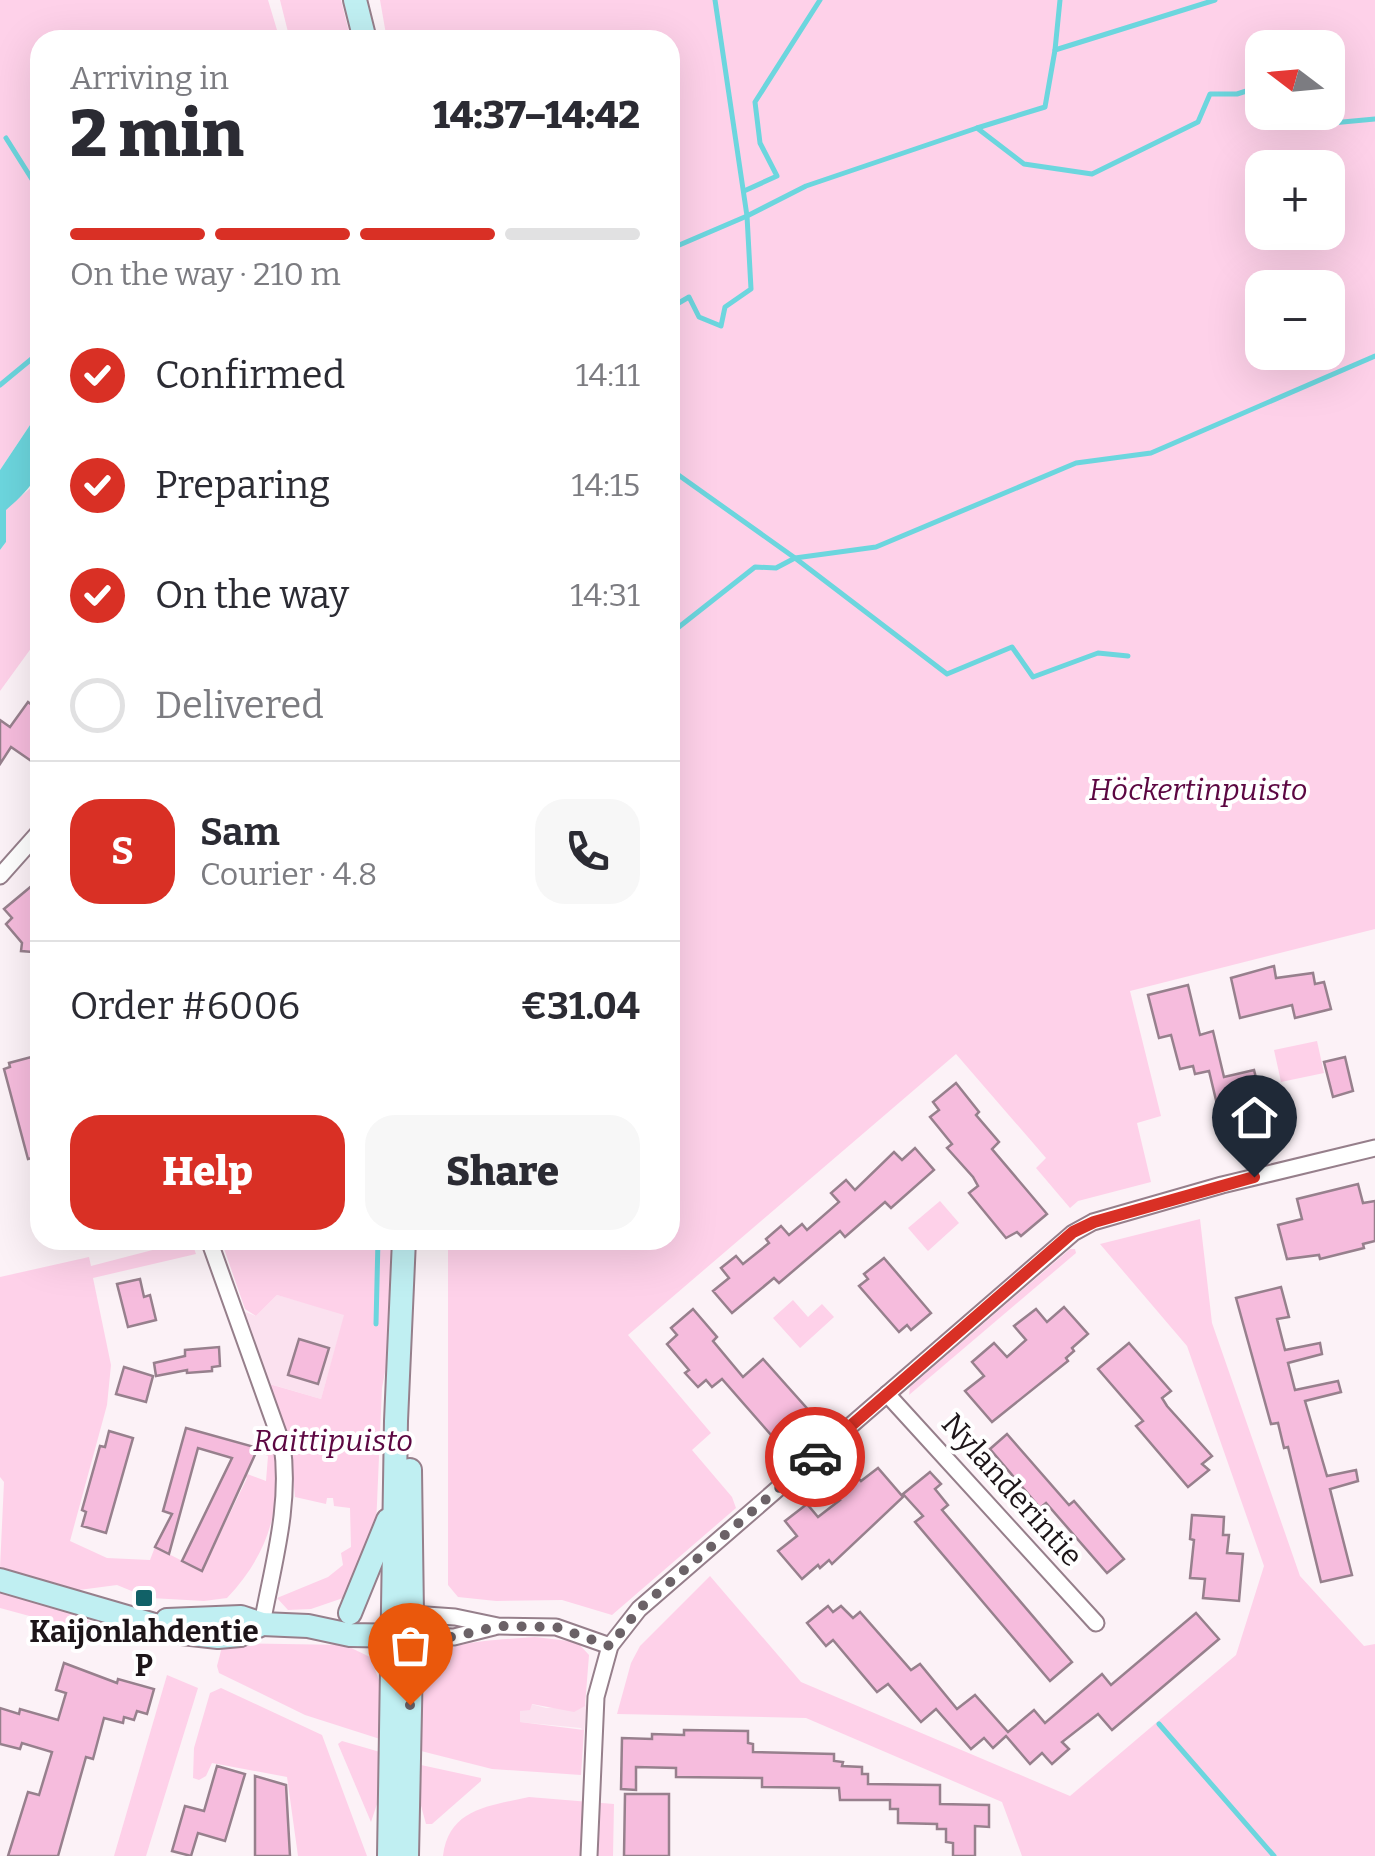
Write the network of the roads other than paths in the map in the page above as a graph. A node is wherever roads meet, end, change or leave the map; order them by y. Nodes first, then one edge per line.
1 (355, 0) edge
2 (362, 30) edge
3 (30, 842) edge
4 (0, 876) edge
5 (1375, 1148) edge
6 (214, 1250) edge
7 (404, 1250) edge
8 (403, 1282) junction
9 (888, 1394) junction
10 (395, 1502) junction
11 (0, 1580) edge
12 (350, 1613) junction
13 (1096, 1623) dead end
14 (262, 1624) junction
15 (402, 1625) junction
16 (308, 1626) junction
17 (610, 1646) junction
18 (389, 1856) edge
19 (407, 1856) edge
20 (589, 1856) edge

1 - 2 main road
3 - 4 street
5 - 9 street
6 - 14 street
7 - 8 main road
8 - 10 main road
8 - 15 main road
9 - 13 street, Nylanderintie
9 - 17 street
10 - 12 main road
10 - 15 main road
11 - 14 main road
12 - 15 main road
12 - 16 main road
14 - 16 main road
15 - 16 main road
15 - 17 street
15 - 18 main road
15 - 19 main road
17 - 20 street

